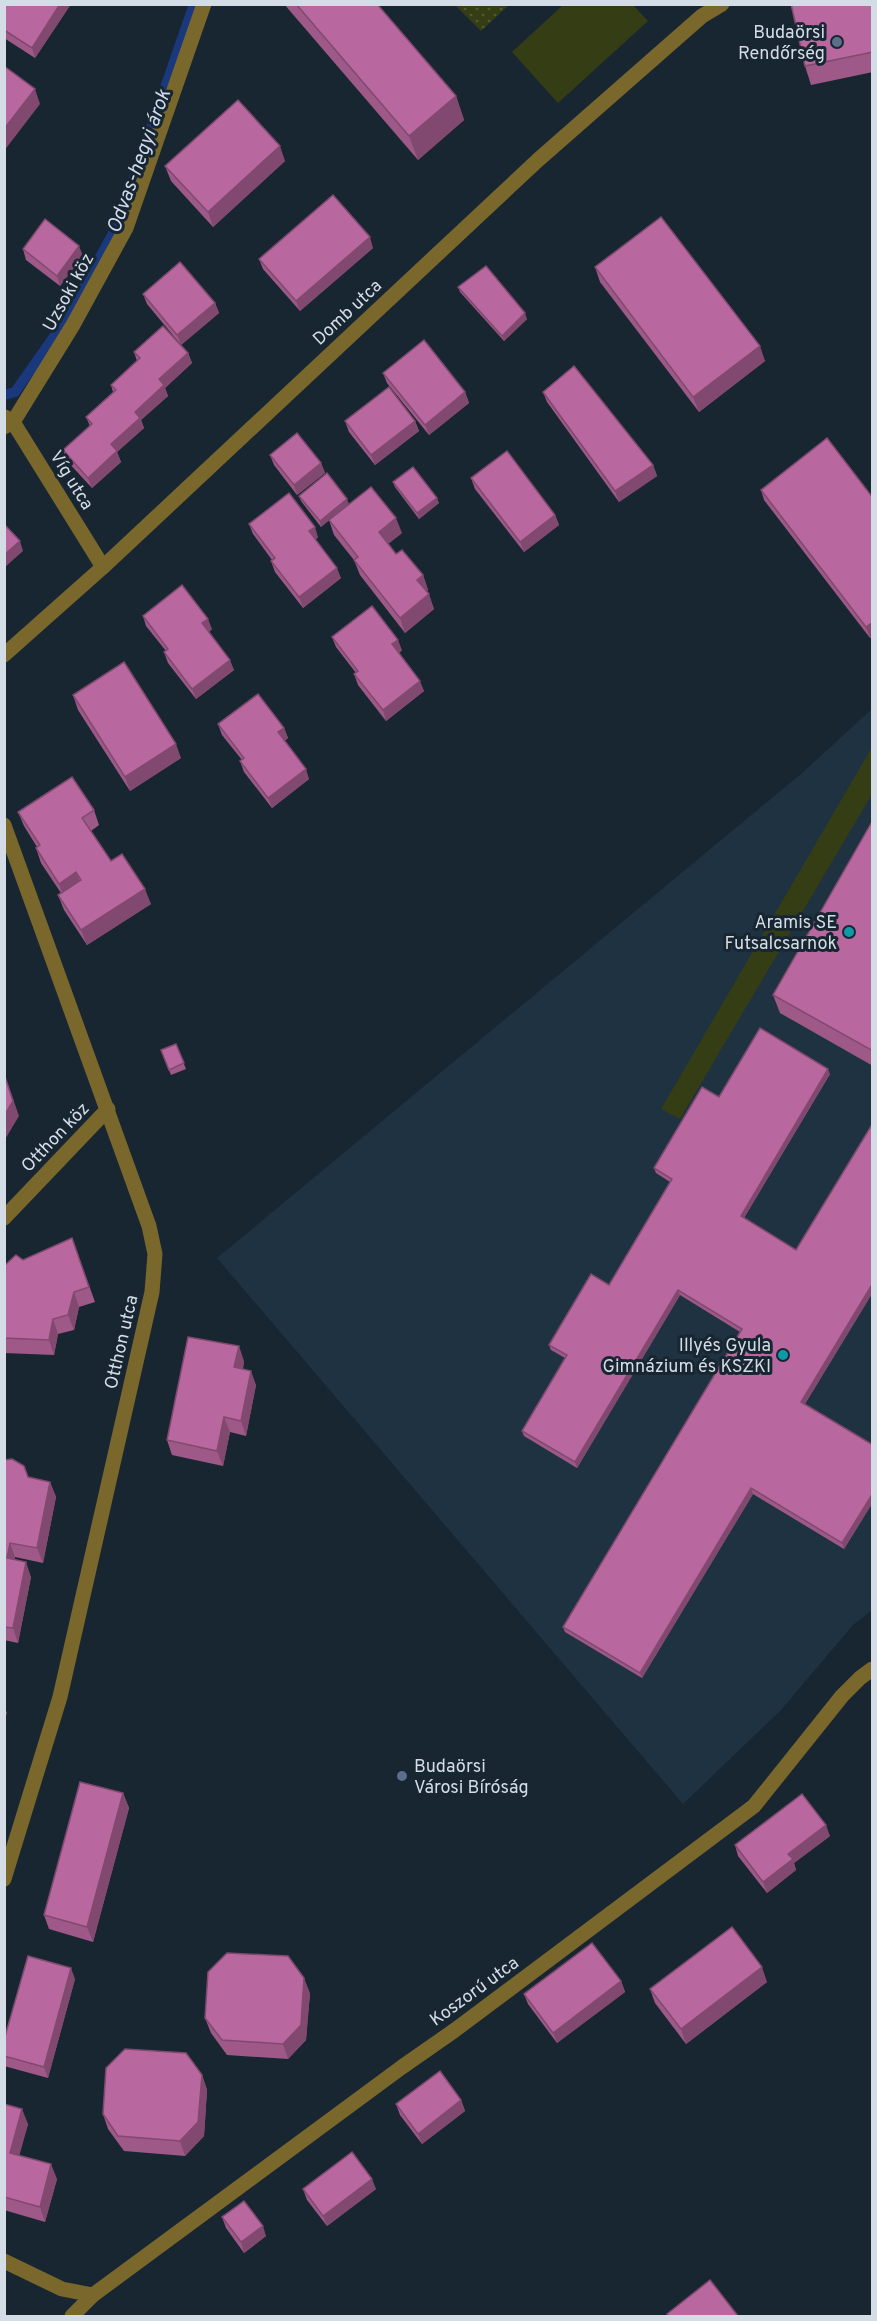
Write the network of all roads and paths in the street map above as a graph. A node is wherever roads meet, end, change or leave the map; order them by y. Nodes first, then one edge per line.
1 (204, 4) edge
2 (722, 4) edge
3 (700, 10) edge
4 (7, 422) edge
5 (103, 567) junction
6 (4, 654) edge
7 (4, 825) edge
8 (108, 1109) junction
9 (4, 1218) edge
10 (873, 1669) edge
11 (4, 1879) edge
12 (4, 2261) edge
13 (93, 2295) junction
14 (72, 2316) edge

1 - 4 street, Uzsoki köz
2 - 3 street, Domb utca
3 - 5 street, Domb utca
4 - 5 street, Víg utca
5 - 6 street, Domb utca
7 - 8 street, Otthon utca
8 - 9 street, Otthon köz
8 - 11 street, Otthon utca
10 - 13 street, Koszorú utca
12 - 13 street
13 - 14 street, Koszorú utca

